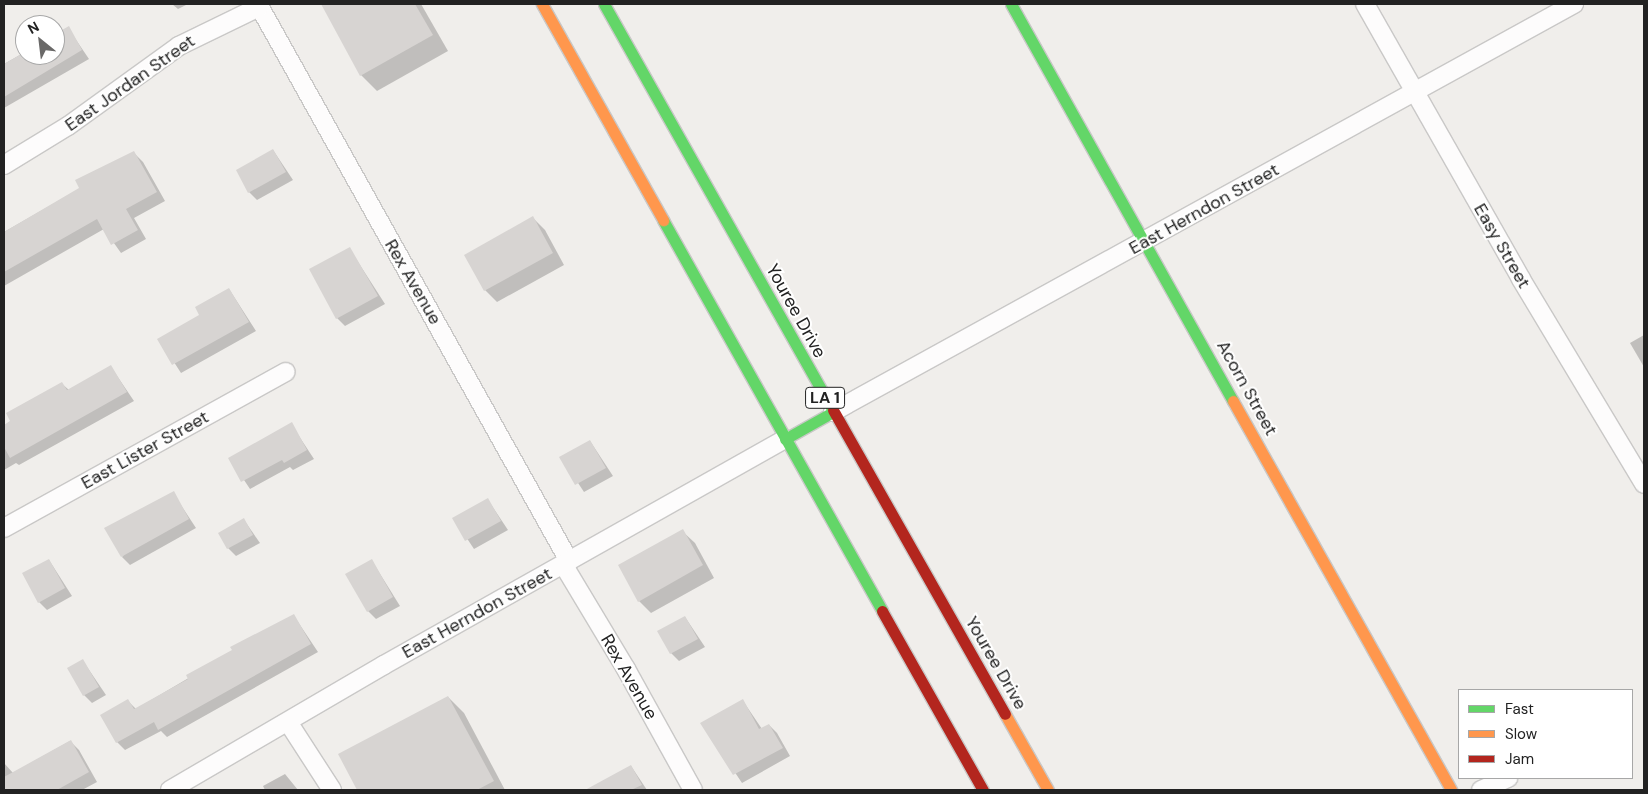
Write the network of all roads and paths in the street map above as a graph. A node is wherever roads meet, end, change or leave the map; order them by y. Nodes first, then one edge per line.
1 (542, 4) edge
2 (604, 4) edge
3 (1011, 4) edge
4 (1365, 4) edge
5 (1574, 4) edge
6 (258, 5) edge
7 (1414, 93) junction
8 (4, 166) edge
9 (1144, 242) junction
10 (286, 372) dead end
11 (833, 412) junction
12 (785, 439) junction
13 (1644, 484) edge
14 (4, 528) edge
15 (566, 563) junction
16 (288, 722) junction
17 (1506, 779) edge
18 (170, 790) edge
19 (332, 790) edge
20 (693, 790) edge
21 (983, 790) edge
22 (1048, 790) edge
23 (1451, 790) edge
24 (1480, 790) edge

1 - 12 main road
2 - 11 main road, Youree Drive / LA 1
3 - 9 main road, Acorn Street
4 - 7 street, Easy Street
5 - 7 street, East Herndon Street
6 - 8 street, East Jordan Street
6 - 15 street, Rex Avenue
7 - 9 street, East Herndon Street
7 - 13 street, Easy Street
9 - 11 street, East Herndon Street
9 - 23 main road, Acorn Street
10 - 14 street, East Lister Street
11 - 12 main road
11 - 22 main road, Youree Drive / LA 1
12 - 15 street, East Herndon Street
12 - 21 main road
15 - 16 street, East Herndon Street
15 - 20 street, Rex Avenue
16 - 18 street, East Herndon Street
16 - 19 street
17 - 24 street

